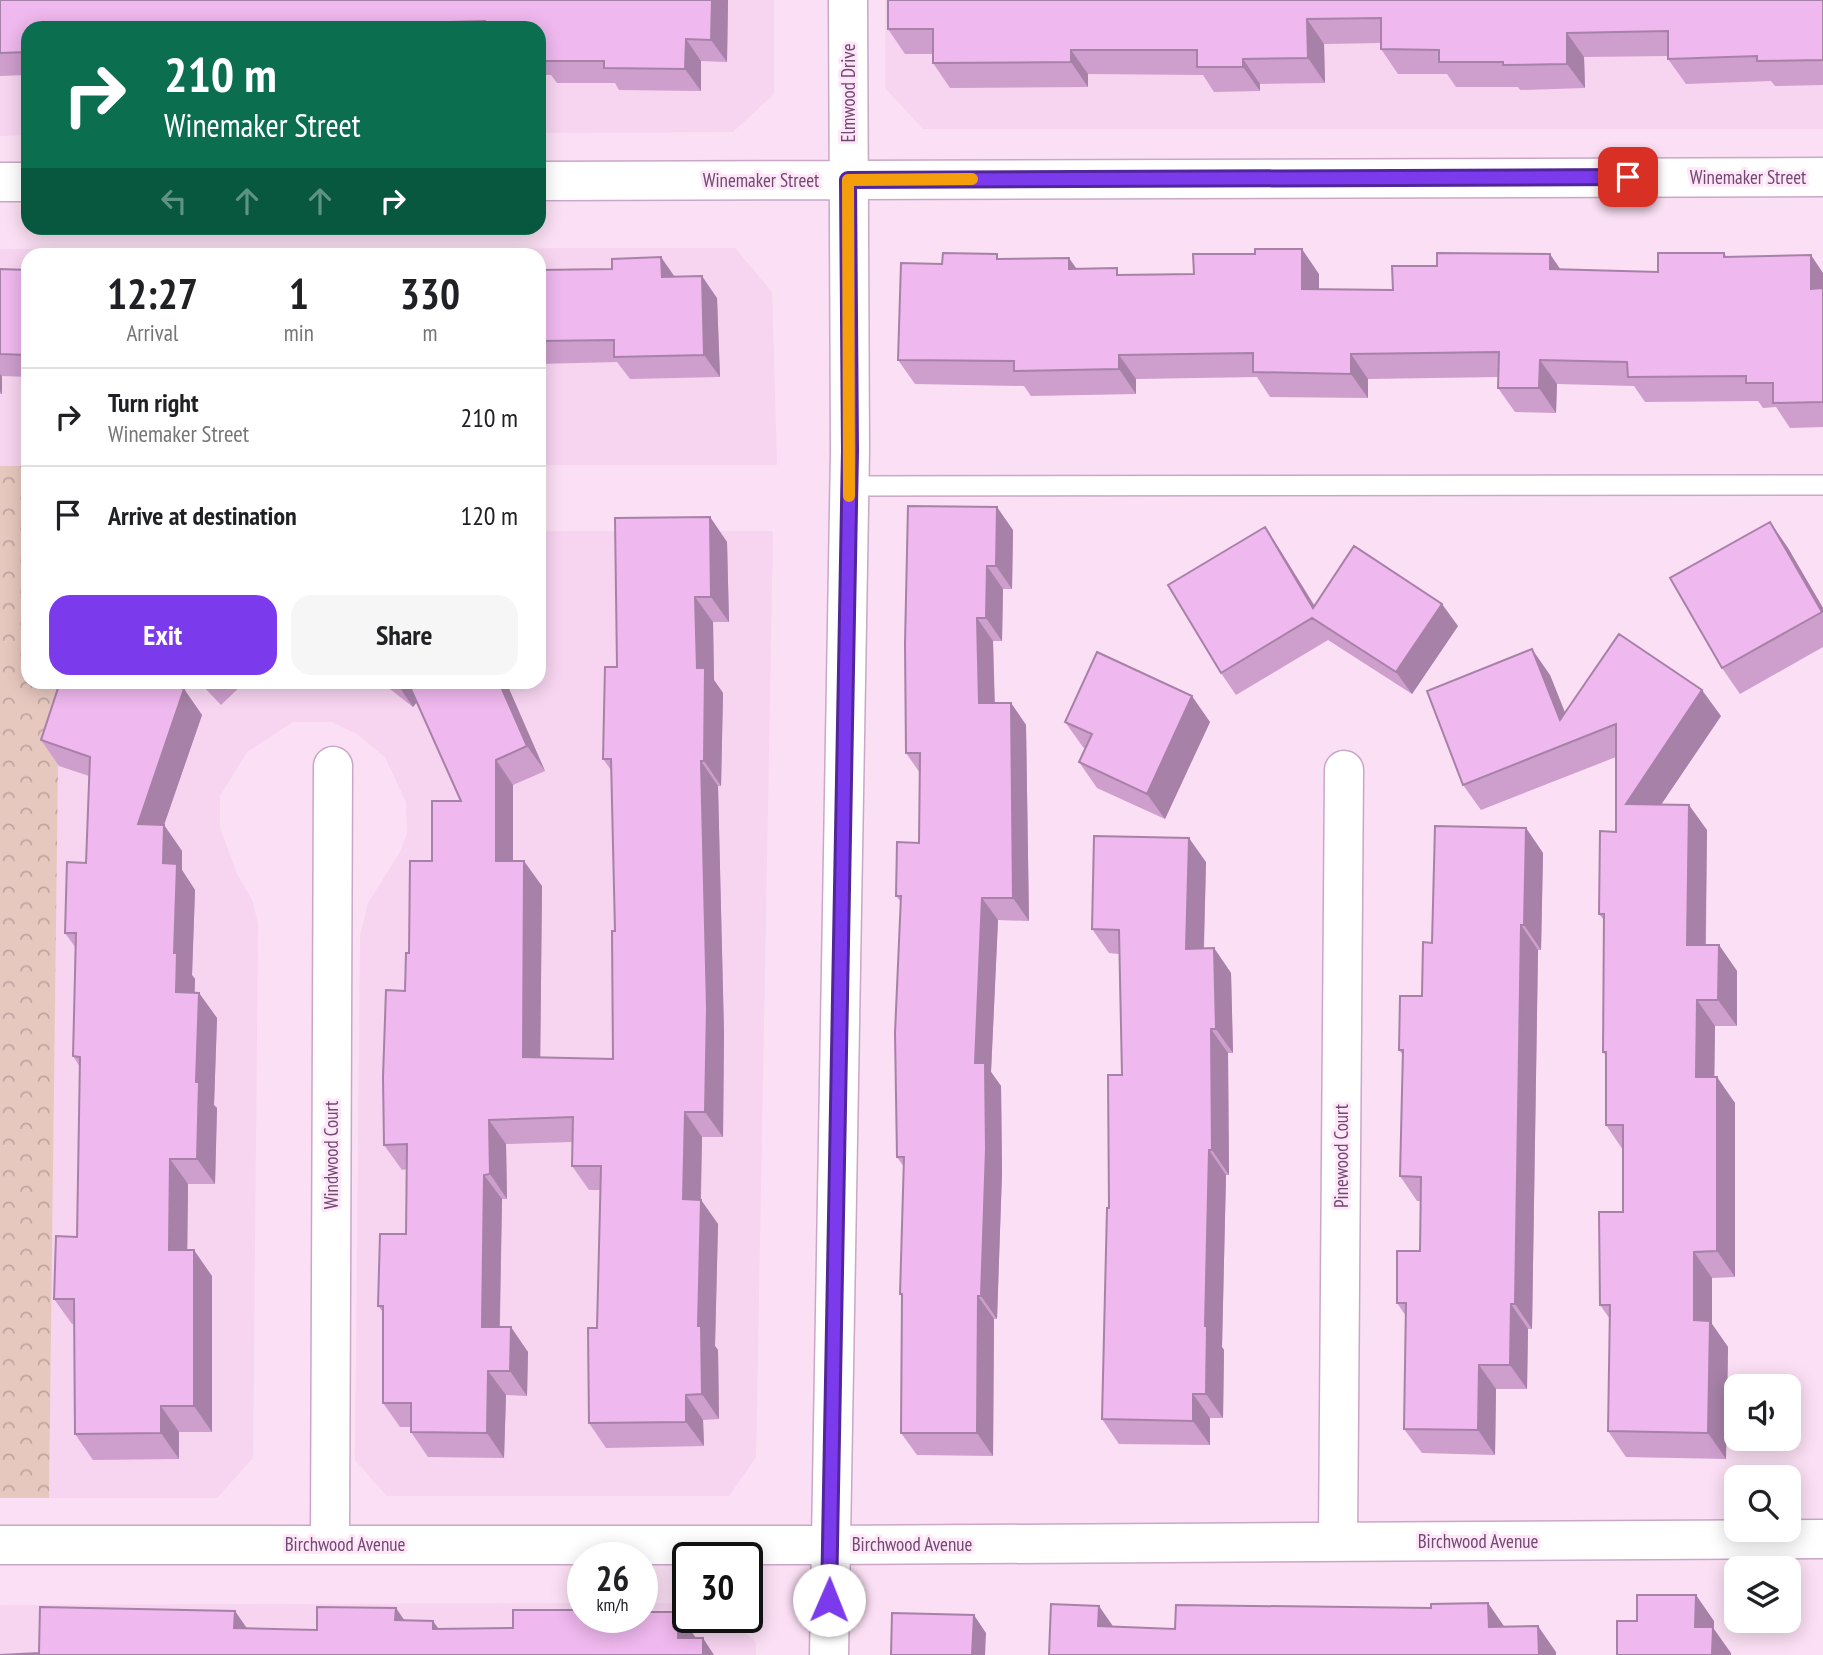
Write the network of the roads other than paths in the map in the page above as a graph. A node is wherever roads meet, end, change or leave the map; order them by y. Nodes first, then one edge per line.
1 (848, 0) edge
2 (1823, 177) edge
3 (848, 180) junction
4 (546, 181) edge
5 (0, 182) edge
6 (21, 182) edge
7 (1823, 485) edge
8 (849, 486) junction
9 (333, 766) dead end
10 (1344, 770) dead end
11 (1823, 1539) edge
12 (1338, 1542) junction
13 (330, 1544) junction
14 (0, 1545) edge
15 (830, 1545) junction
16 (828, 1655) edge

1 - 3 street, Elmwood Drive
2 - 3 street, Winemaker Street
3 - 4 street, Winemaker Street
3 - 8 street, Elmwood Drive
5 - 6 street
7 - 8 lane
8 - 15 street, Elmwood Drive
9 - 13 street, Windwood Court
10 - 12 street, Pinewood Court
11 - 12 street, Birchwood Avenue
12 - 15 street, Birchwood Avenue
13 - 14 street, Birchwood Avenue
13 - 15 street, Birchwood Avenue
15 - 16 street, Elmwood Drive

